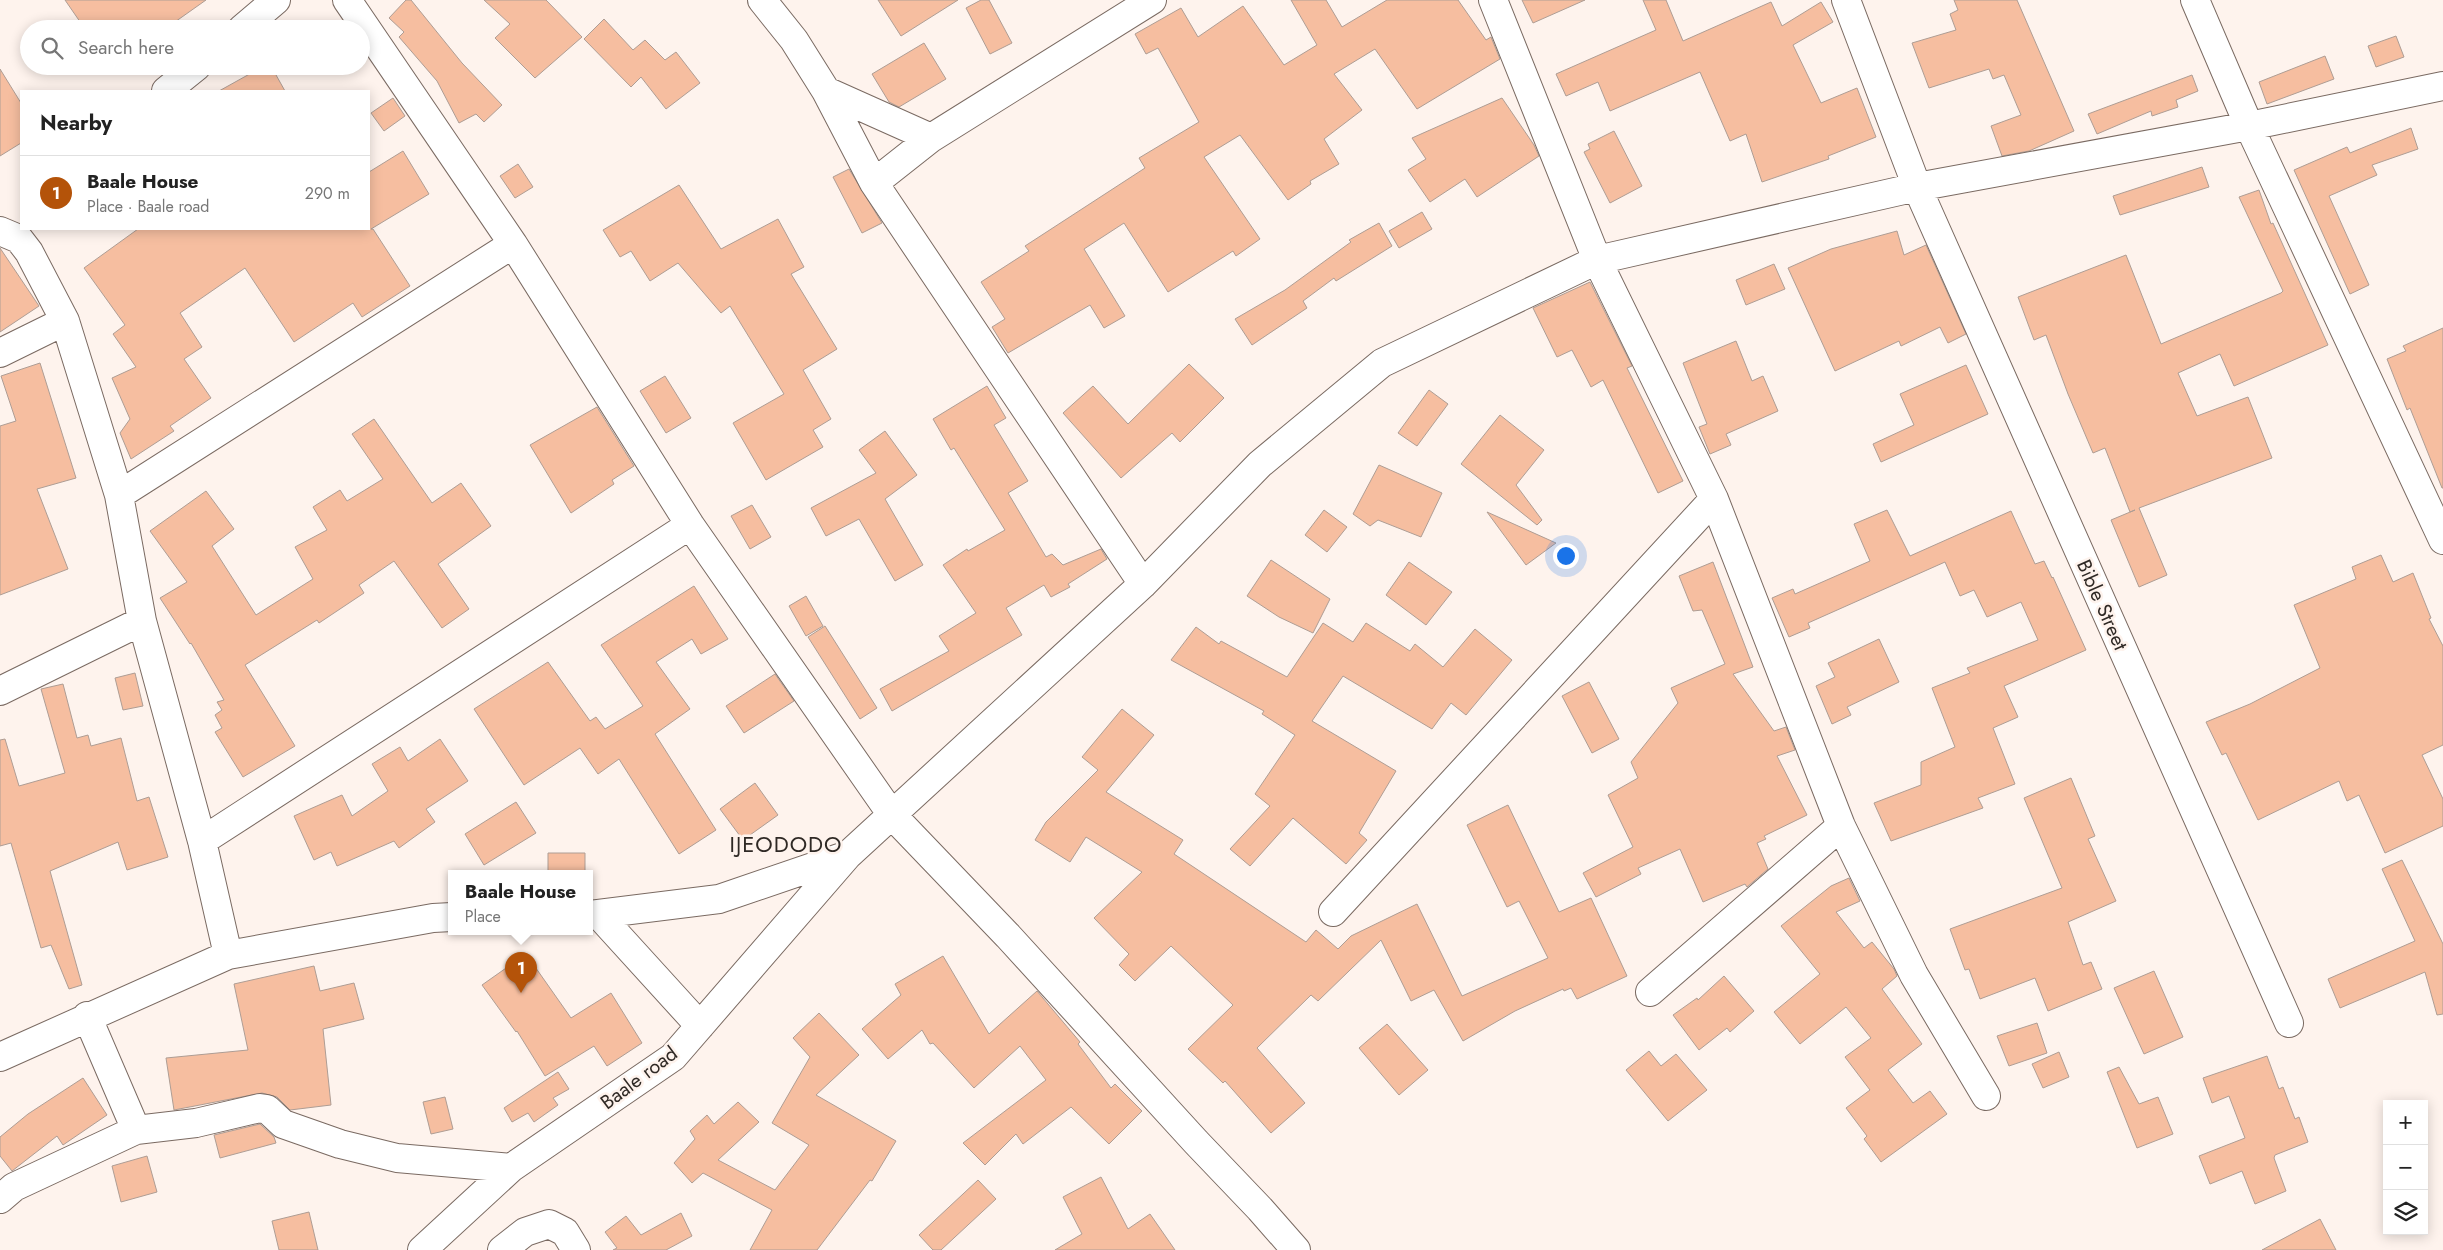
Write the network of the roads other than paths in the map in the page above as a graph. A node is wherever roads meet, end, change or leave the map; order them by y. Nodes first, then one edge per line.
1 (276, 0) edge
2 (347, 0) edge
3 (762, 0) edge
4 (1494, 0) edge
5 (1846, 0) edge
6 (2194, 0) edge
7 (1143, 2) edge
8 (253, 20) edge
9 (361, 20) edge
10 (370, 34) edge
11 (186, 75) edge
12 (2443, 86) edge
13 (167, 90) edge
14 (826, 91) junction
15 (2249, 126) junction
16 (931, 138) junction
17 (874, 183) junction
18 (1917, 187) junction
19 (0, 231) edge
20 (513, 244) junction
21 (1597, 260) junction
22 (65, 321) junction
23 (0, 353) edge
24 (119, 495) junction
25 (1714, 499) junction
26 (690, 525) junction
27 (2443, 540) edge
28 (1143, 584) junction
29 (142, 621) junction
30 (0, 691) edge
31 (892, 815) junction
32 (1841, 826) junction
33 (202, 841) junction
34 (848, 855) junction
35 (1333, 912) dead end
36 (595, 915) edge
37 (448, 917) edge
38 (228, 955) junction
39 (1650, 992) dead end
40 (87, 1016) junction
41 (2289, 1023) dead end
42 (700, 1026) junction
43 (0, 1057) edge
44 (1986, 1096) dead end
45 (136, 1130) junction
46 (511, 1168) junction
47 (0, 1199) edge
48 (422, 1250) edge
49 (502, 1250) edge
50 (576, 1250) edge
51 (1296, 1250) edge

1 - 8 street
2 - 9 street
3 - 14 street
4 - 21 street
5 - 18 street, Bible Street
6 - 15 street
7 - 16 street
10 - 20 street
11 - 13 street
12 - 15 street, Baale road
14 - 16 street
14 - 17 street
15 - 18 street, Baale road
15 - 27 street
16 - 17 street
17 - 28 street
18 - 21 street, Baale road
18 - 41 street, Bible Street
19 - 22 street
20 - 24 street
20 - 26 street
21 - 25 street
21 - 28 street, Baale road
22 - 23 street
22 - 24 street
24 - 29 street
25 - 32 street
25 - 35 street
26 - 31 street
26 - 33 street
28 - 31 street, Baale road
29 - 30 street
29 - 33 street
31 - 34 street, Baale road
31 - 51 street
32 - 39 street
32 - 44 street
33 - 38 street
34 - 36 street
34 - 42 street, Baale road
36 - 42 street
37 - 38 street
38 - 40 street
40 - 43 street
40 - 45 street
42 - 46 street, Baale road
45 - 46 street
45 - 47 street
46 - 48 street, Baale road
49 - 50 street

